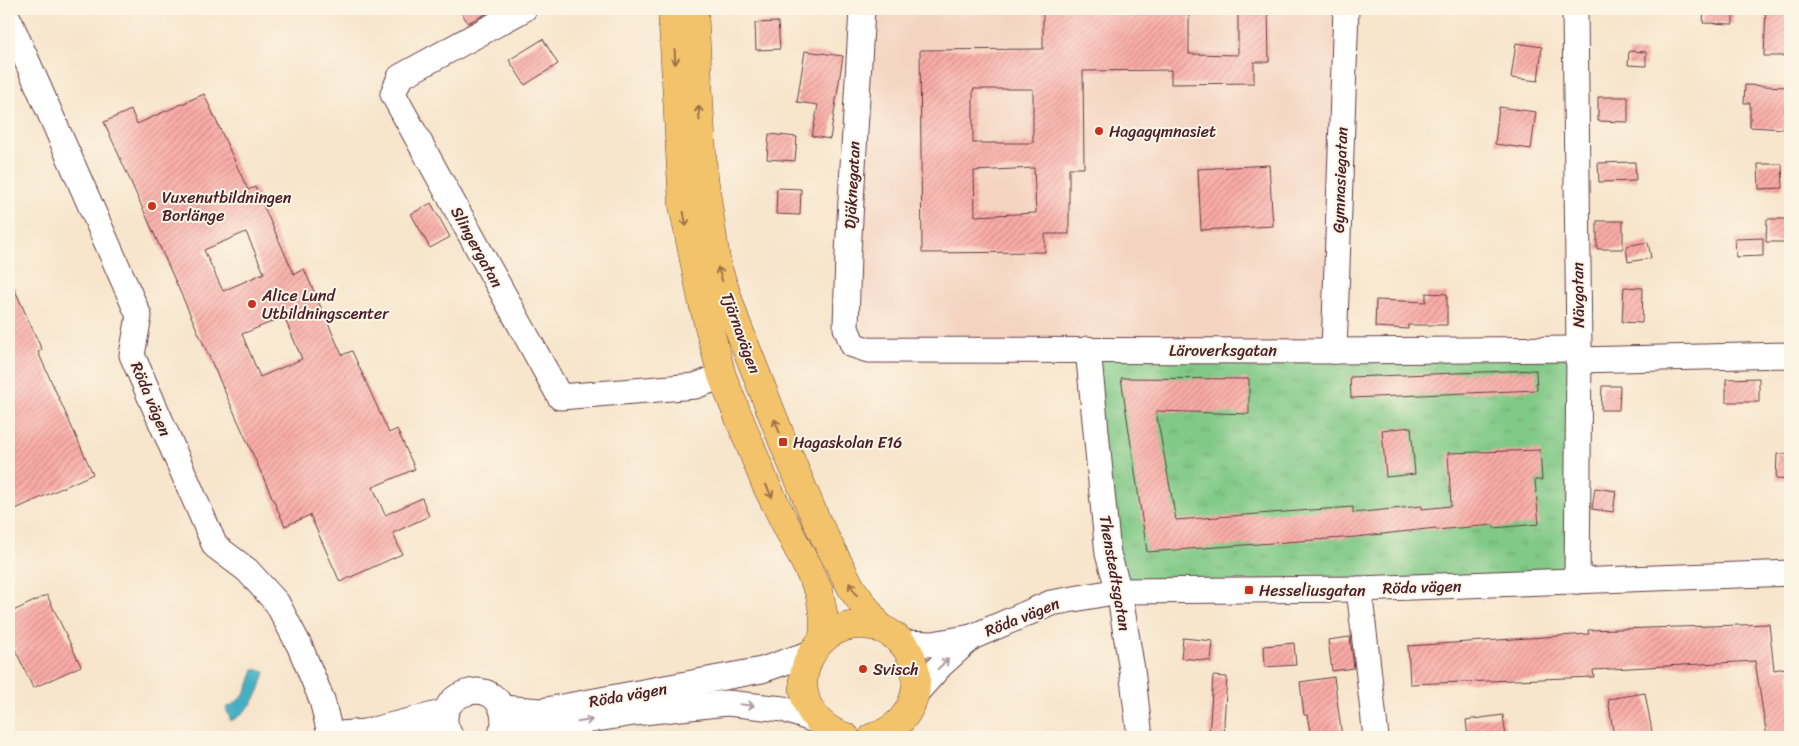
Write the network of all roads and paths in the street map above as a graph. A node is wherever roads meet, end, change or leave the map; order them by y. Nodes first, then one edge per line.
1 (524, 9) edge
2 (672, 9) edge
3 (694, 9) edge
4 (862, 9) edge
5 (1346, 9) edge
6 (1575, 9) edge
7 (9, 20) edge
8 (1088, 349) junction
9 (868, 350) joint
10 (1334, 351) junction
11 (1578, 354) junction
12 (1790, 354) edge
13 (722, 376) junction
14 (1790, 574) edge
15 (1576, 581) junction
16 (1359, 590) junction
17 (1119, 591) junction
18 (892, 636) junction
19 (972, 638) junction
20 (817, 646) junction
21 (916, 693) junction
22 (501, 725) edge
23 (448, 727) edge
24 (899, 730) edge
25 (834, 732) edge
26 (331, 734) edge
27 (418, 737) edge
28 (873, 737) edge
29 (1140, 737) edge
30 (1376, 737) edge

1 - 13 street, Slingergatan
2 -> 13 highway, Tjärnavägen
18 -> 3 highway, Tjärnavägen
4 - 9 street, Djäknegatan
5 - 10 street, Gymnasiegatan
6 - 11 street, Nävgatan
7 - 26 street, Röda vägen
8 - 9 street, Läroverksgatan
8 - 10 street, Läroverksgatan
8 - 17 street, Thenstedtsgatan
10 - 11 street, Läroverksgatan
11 - 12 street, Läroverksgatan
11 - 15 street, Nävgatan
13 -> 20 highway, Tjärnavägen
14 - 15 street, Röda vägen
15 - 16 street, Röda vägen
16 - 17 street, Röda vägen
16 - 30 street
17 - 19 street, Röda vägen
17 - 29 street, Thenstedtsgatan
18 - 19 street, Röda vägen
18 - 20 highway
18 - 21 highway, Tjärnavägen
21 -> 19 street, Röda vägen
20 - 22 street, Röda vägen
20 - 25 highway, Tjärnavägen
21 - 24 highway
22 - 23 street
22 -> 25 street, Röda vägen
23 - 26 street, Röda vägen
23 - 27 street
24 - 28 highway

